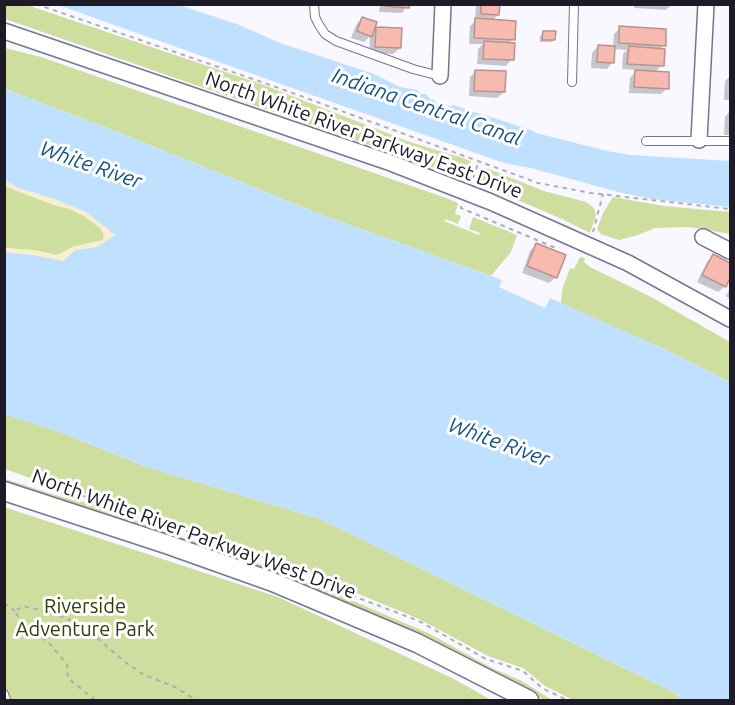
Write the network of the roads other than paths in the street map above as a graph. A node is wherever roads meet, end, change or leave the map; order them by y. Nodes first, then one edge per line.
1 (314, 4) edge
2 (443, 4) edge
3 (574, 4) edge
4 (706, 4) edge
5 (4, 31) edge
6 (441, 76) joint
7 (572, 82) dead end
8 (646, 141) dead end
9 (699, 141) junction
10 (730, 141) edge
11 (703, 237) dead end
12 (730, 250) edge
13 (730, 319) edge
14 (4, 491) edge
15 (4, 693) edge
16 (6, 700) edge
17 (529, 700) edge

1 - 6 lane
2 - 6 street
3 - 7 lane
4 - 9 street
5 - 13 street, North White River Parkway East Drive
8 - 9 lane
9 - 10 lane
11 - 12 street
14 - 17 street, North White River Parkway West Drive
15 - 16 lane

